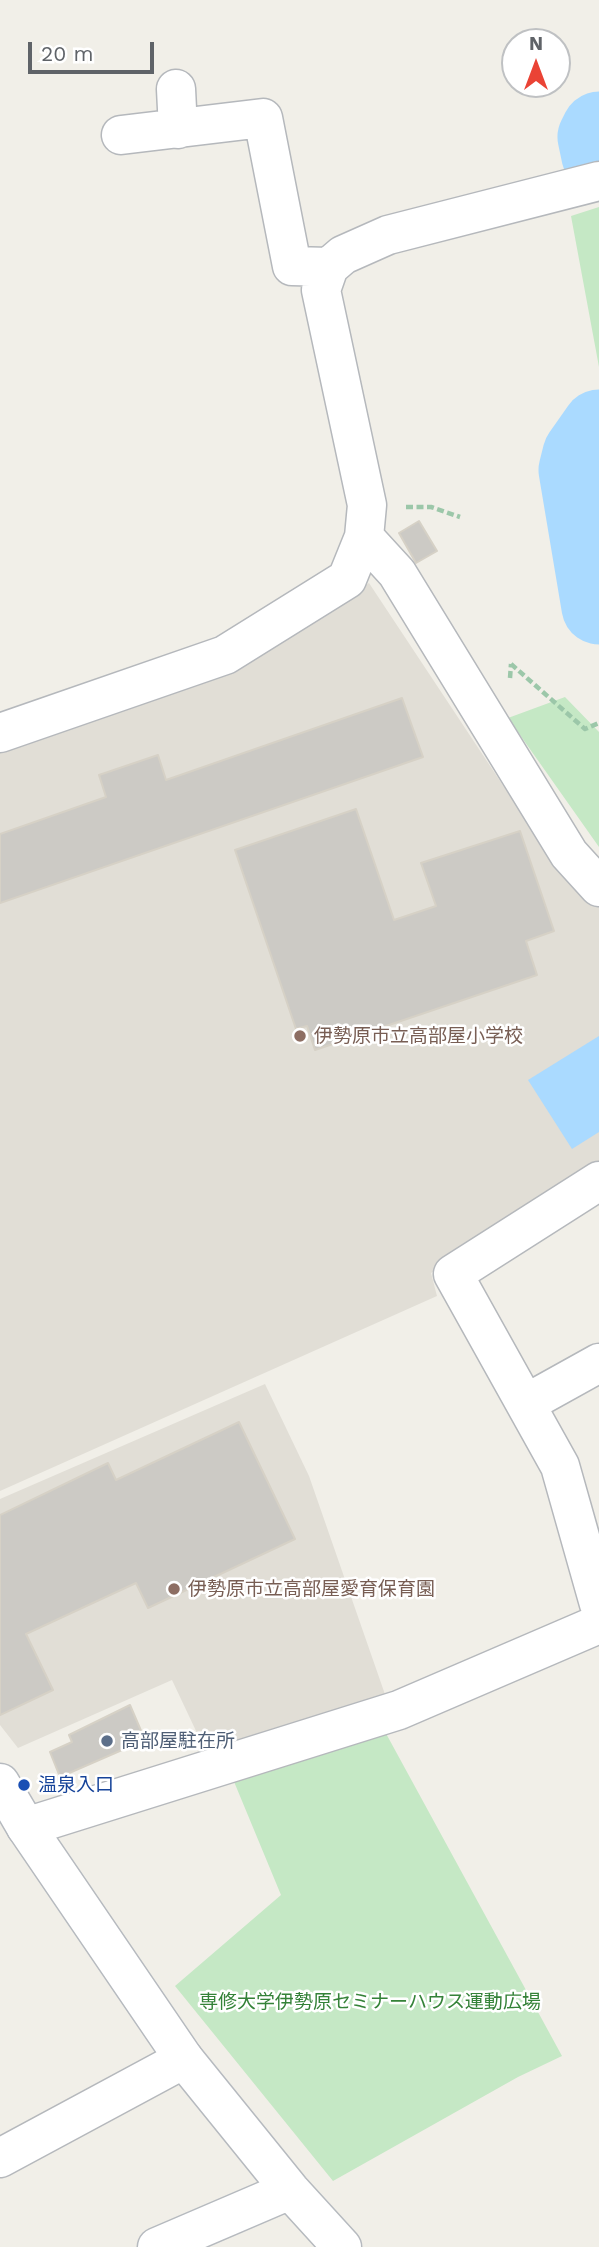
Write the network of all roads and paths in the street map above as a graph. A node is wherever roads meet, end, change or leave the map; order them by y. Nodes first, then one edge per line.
1 (176, 89) dead end
2 (177, 129) junction
3 (121, 135) dead end
4 (593, 183) edge
5 (329, 267) junction
6 (460, 517) dead end
7 (366, 521) junction
8 (511, 664) dead end
9 (599, 723) edge
10 (0, 733) edge
11 (599, 887) edge
12 (599, 1181) edge
13 (599, 1363) edge
14 (527, 1403) junction
15 (599, 1604) edge
16 (599, 1624) edge
17 (0, 1783) edge
18 (26, 1827) junction
19 (184, 2059) junction
20 (0, 2158) edge
21 (290, 2190) junction
22 (157, 2247) edge
23 (342, 2247) edge

1 - 2 street
2 - 3 street
2 - 5 street
4 - 5 street
5 - 7 street
6 - 7 path
7 - 10 street
7 - 11 street
8 - 9 path
12 - 14 street
13 - 14 street
14 - 15 street
16 - 18 street
17 - 18 street
18 - 19 street
19 - 20 street
19 - 21 street
21 - 22 street
21 - 23 street

